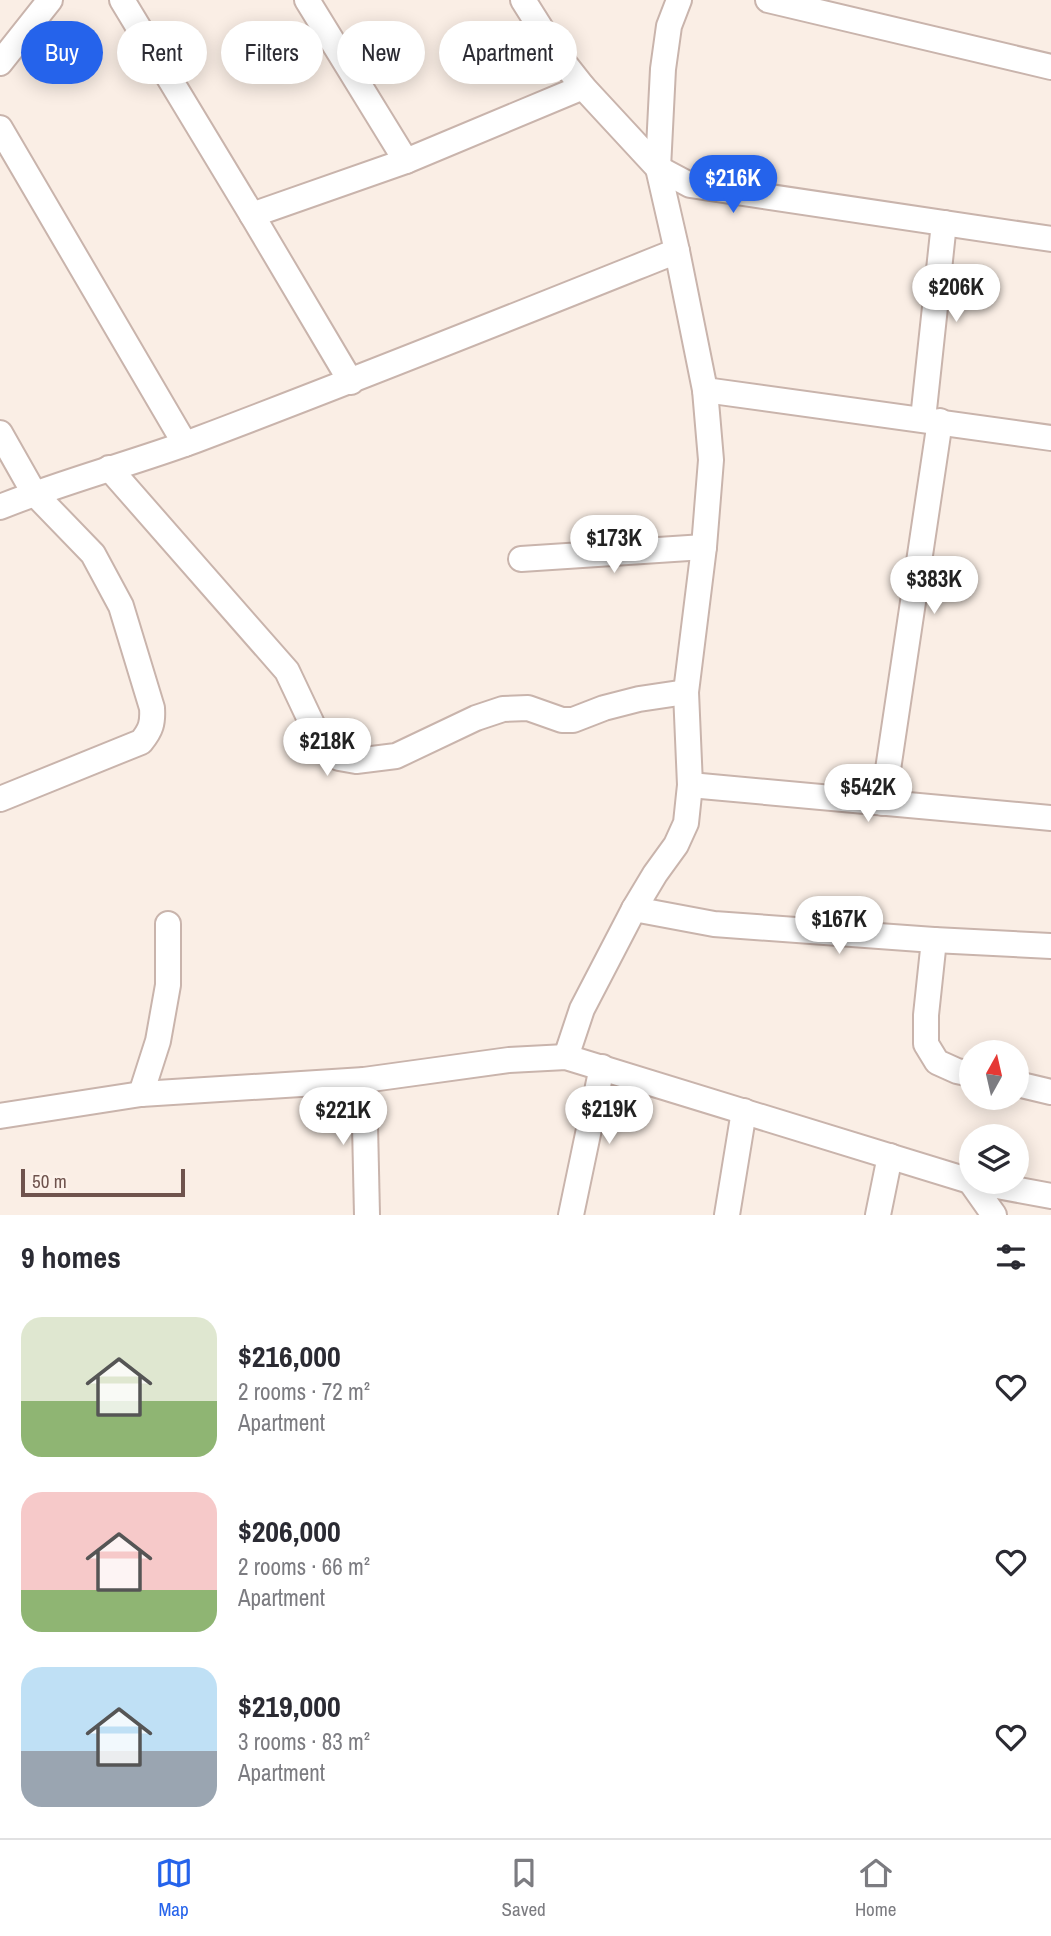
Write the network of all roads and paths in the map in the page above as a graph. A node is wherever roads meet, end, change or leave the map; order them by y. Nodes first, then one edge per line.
1 (50, 0) edge
2 (122, 0) edge
3 (307, 0) edge
4 (523, 0) edge
5 (679, 0) edge
6 (768, 0) edge
7 (0, 63) edge
8 (1051, 67) edge
9 (583, 87) junction
10 (0, 128) edge
11 (405, 161) junction
12 (658, 167) junction
13 (252, 215) junction
14 (944, 223) junction
15 (1051, 239) edge
16 (677, 251) junction
17 (351, 382) junction
18 (705, 390) junction
19 (931, 420) junction
20 (0, 433) edge
21 (1051, 438) edge
22 (185, 444) junction
23 (109, 468) junction
24 (34, 493) junction
25 (0, 507) edge
26 (704, 547) junction
27 (521, 559) dead end
28 (686, 692) junction
29 (690, 785) junction
30 (0, 799) edge
31 (883, 803) junction
32 (1051, 818) edge
33 (634, 909) junction
34 (169, 924) dead end
35 (934, 940) junction
36 (1051, 946) edge
37 (566, 1057) junction
38 (602, 1067) junction
39 (959, 1071) edge
40 (364, 1080) junction
41 (1029, 1087) edge
42 (1051, 1092) edge
43 (141, 1094) junction
44 (744, 1111) junction
45 (0, 1116) edge
46 (890, 1156) junction
47 (959, 1177) edge
48 (1029, 1192) edge
49 (980, 1194) edge
50 (1051, 1196) edge
51 (367, 1215) edge
52 (571, 1215) edge
53 (727, 1215) edge
54 (878, 1215) edge
55 (994, 1215) edge

1 - 7 street
2 - 13 street
3 - 11 street
4 - 9 street
5 - 12 street
6 - 8 street
9 - 11 street
9 - 12 street
10 - 22 street
11 - 13 street
12 - 14 street
12 - 16 street
13 - 17 street
14 - 15 street
14 - 19 street
16 - 17 street
16 - 18 street
17 - 22 street
18 - 19 street
18 - 26 street
19 - 21 street
19 - 31 street
20 - 24 street
22 - 23 street
23 - 24 street
23 - 28 street
24 - 25 street
24 - 30 street
26 - 27 street
26 - 28 street
28 - 29 street
29 - 31 street
29 - 33 street
31 - 32 street
33 - 35 street
33 - 37 street
34 - 43 street
35 - 36 street
35 - 39 street
37 - 38 street
37 - 40 street
38 - 44 street
38 - 52 street
40 - 43 street
40 - 51 street
41 - 42 street
43 - 45 street
44 - 46 street
44 - 53 street
46 - 47 street
46 - 54 street
48 - 50 street
49 - 55 street

